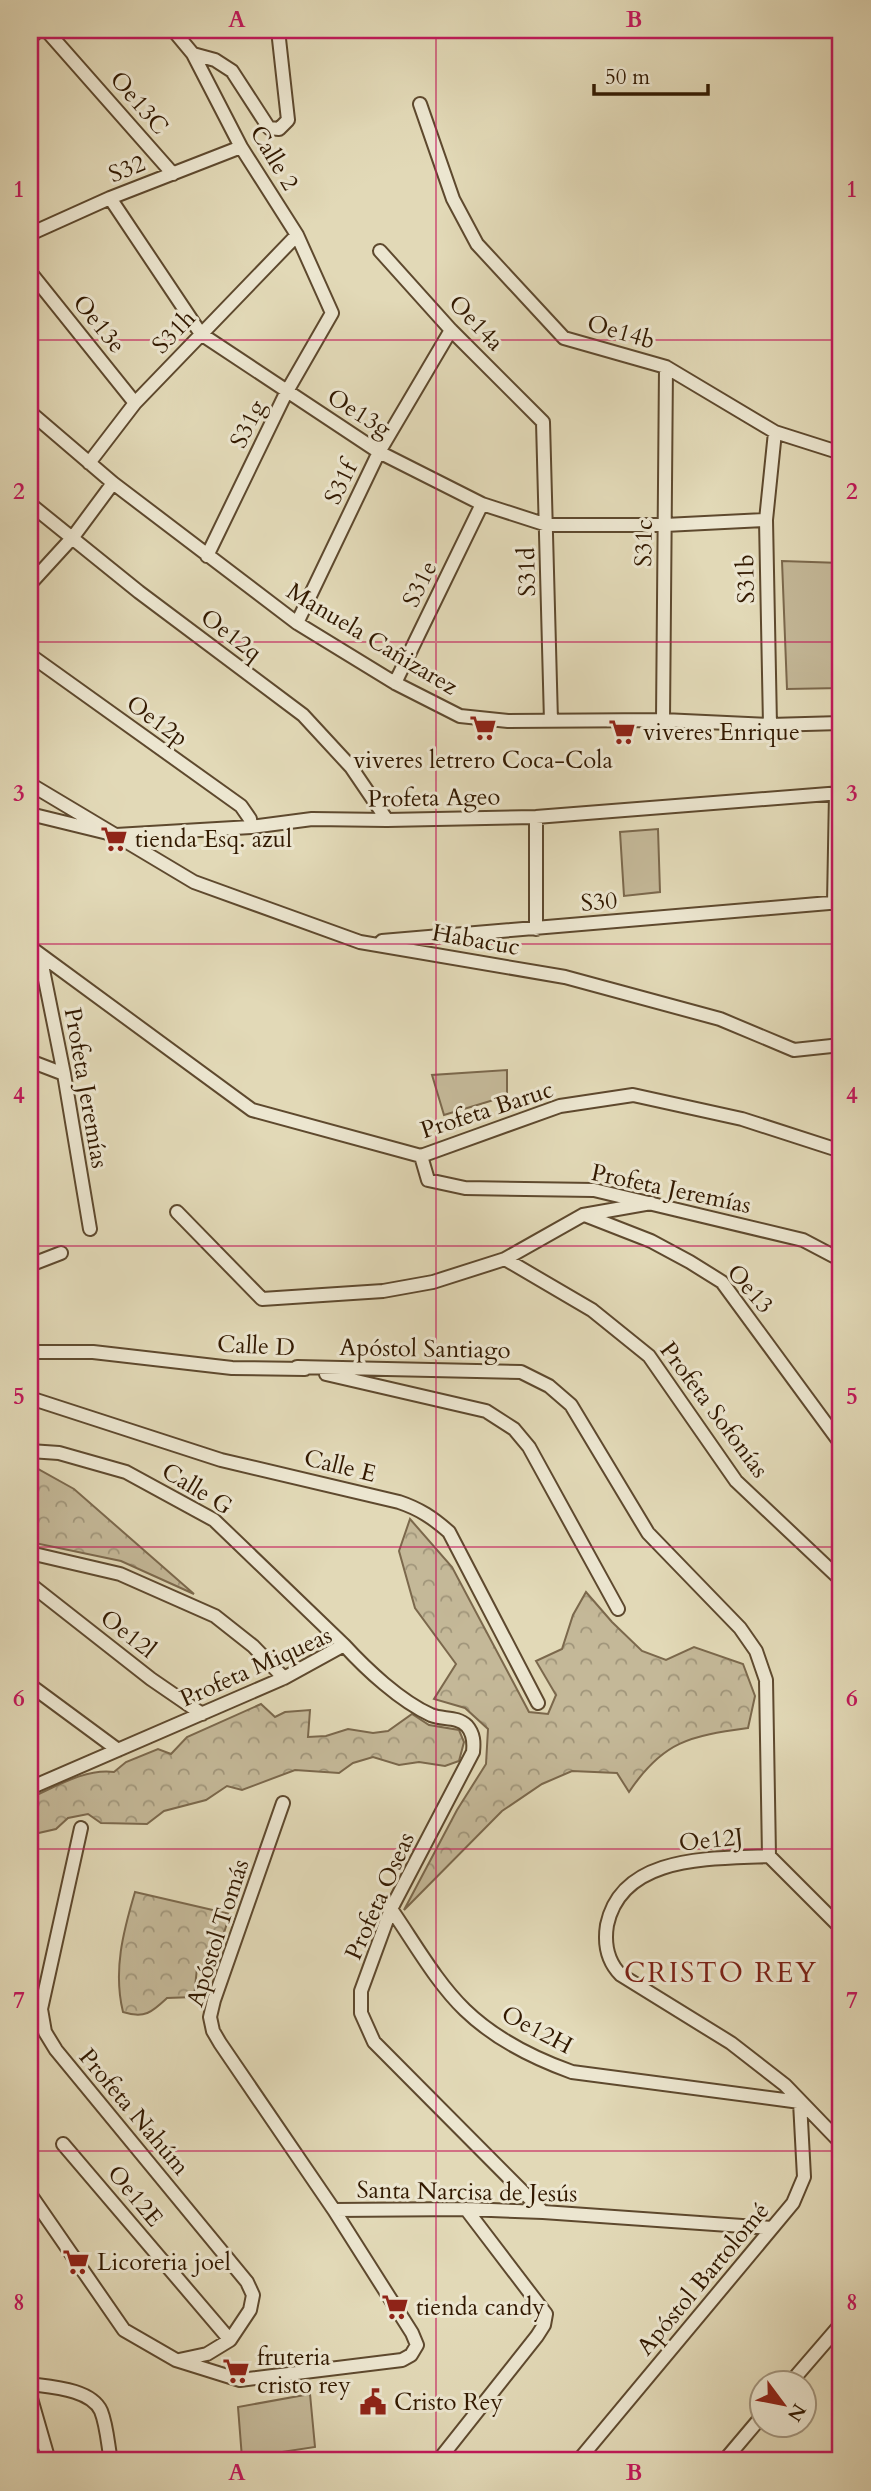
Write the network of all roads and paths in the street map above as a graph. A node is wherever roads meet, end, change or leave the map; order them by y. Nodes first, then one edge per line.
1 (39, 30) edge
2 (46, 30) edge
3 (173, 30) edge
4 (278, 30) edge
5 (30, 38) edge
6 (193, 54) junction
7 (420, 104) dead end
8 (241, 148) junction
9 (173, 174) junction
10 (110, 198) junction
11 (32, 229) edge
12 (297, 235) junction
13 (380, 251) dead end
14 (30, 272) edge
15 (332, 313) joint
16 (451, 330) junction
17 (201, 334) junction
18 (666, 367) junction
19 (286, 393) junction
20 (135, 403) junction
21 (30, 412) edge
22 (543, 422) joint
23 (775, 432) junction
24 (379, 452) junction
25 (841, 453) edge
26 (89, 463) junction
27 (113, 483) junction
28 (30, 504) edge
29 (482, 504) junction
30 (766, 520) junction
31 (547, 525) junction
32 (665, 525) junction
33 (73, 537) junction
34 (207, 556) junction
35 (30, 584) edge
36 (297, 623) junction
37 (30, 655) edge
38 (395, 683) junction
39 (663, 720) junction
40 (551, 721) junction
41 (841, 723) edge
42 (770, 725) junction
43 (30, 784) edge
44 (839, 793) edge
45 (30, 814) edge
46 (537, 817) junction
47 (387, 820) junction
48 (251, 827) junction
49 (116, 835) junction
50 (838, 903) edge
51 (536, 929) junction
52 (360, 942) junction
53 (35, 951) edge
54 (841, 1045) edge
55 (30, 1061) edge
56 (64, 1074) junction
57 (841, 1151) edge
58 (421, 1156) junction
59 (651, 1203) junction
60 (177, 1212) dead end
61 (583, 1215) junction
62 (90, 1229) dead end
63 (61, 1253) dead end
64 (505, 1259) junction
65 (841, 1260) edge
66 (30, 1265) edge
67 (30, 1352) edge
68 (298, 1367) junction
69 (30, 1398) edge
70 (841, 1444) edge
71 (30, 1451) edge
72 (30, 1553) edge
73 (841, 1580) edge
74 (30, 1584) edge
75 (618, 1609) dead end
76 (344, 1645) junction
77 (284, 1678) junction
78 (30, 1685) edge
79 (538, 1703) dead end
80 (202, 1714) junction
81 (474, 1743) joint
82 (118, 1750) junction
83 (30, 1788) edge
84 (283, 1803) dead end
85 (81, 1828) dead end
86 (769, 1856) junction
87 (391, 1909) junction
88 (841, 1928) edge
89 (800, 2102) junction
90 (841, 2143) edge
91 (63, 2144) dead end
92 (30, 2194) edge
93 (466, 2209) junction
94 (334, 2210) junction
95 (543, 2212) junction
96 (772, 2228) junction
97 (841, 2324) edge
98 (230, 2340) junction
99 (176, 2360) junction
100 (803, 2368) edge
101 (30, 2384) edge
102 (30, 2395) edge
103 (748, 2433) edge
104 (440, 2460) edge
105 (49, 2461) edge
106 (111, 2461) edge
107 (422, 2461) edge
108 (578, 2461) edge
109 (724, 2461) edge

1 - 5 street
2 - 9 street, Oe13C
3 - 6 street, Calle 2
4 - 6 street
6 - 8 street, Calle 2
7 - 18 street, Oe14b
8 - 9 street, S32
8 - 12 street, Calle 2
9 - 10 street, S32
10 - 11 street, S32
10 - 17 street, Oe13g
12 - 15 street, Calle 2
12 - 17 street, S31h
13 - 16 street, Oe14a
14 - 20 street, Oe13e
15 - 19 street, S31g
16 - 22 street, Oe14a
16 - 24 street, S31f
17 - 19 street, Oe13g
17 - 20 street, S31h
18 - 23 street, Oe14b
18 - 32 street, S31c
19 - 24 street, Oe13g
19 - 34 street, S31g
20 - 26 street, S31h
21 - 26 street, Manuela Cañizarez
22 - 31 street, S31d
23 - 25 street, Oe14b
23 - 30 street, S31b
24 - 29 street, Oe13g
24 - 36 street, S31f
26 - 27 street, Manuela Cañizarez
27 - 33 street
27 - 34 street, Manuela Cañizarez
28 - 33 street, Oe12q
29 - 31 street, Oe13g
29 - 38 street, S31e
30 - 32 street, Oe13g
30 - 42 street, S31b
31 - 32 street, Oe13g
31 - 40 street, S31d
32 - 39 street, S31c
33 - 35 street
33 - 47 street, Oe12q
34 - 36 street, Manuela Cañizarez
36 - 38 street, Manuela Cañizarez
37 - 48 street, Oe12p
38 - 40 street, Manuela Cañizarez
39 - 40 street, Manuela Cañizarez
39 - 42 street, Manuela Cañizarez
41 - 42 street, Manuela Cañizarez
43 - 49 street, Habacuc
44 - 46 street, Profeta Ageo
44 - 50 street
45 - 49 street, Profeta Ageo
46 - 47 street, Profeta Ageo
46 - 51 street
47 - 48 street, Profeta Ageo
48 - 49 street, Profeta Ageo
49 - 52 street, Habacuc
50 - 51 street, S30
51 - 52 street, S30
52 - 54 street, Habacuc
53 - 56 street, Profeta Jeremías
53 - 58 street, Profeta Baruc
55 - 56 street
56 - 62 street, Profeta Jeremías
57 - 58 street, Profeta Baruc
58 - 59 street, Profeta Jeremías
59 - 61 street
59 - 65 street, Profeta Jeremías
60 - 64 street
61 - 64 street
61 - 70 street, Oe13
63 - 66 street
64 - 73 street, Profeta Sofonías
67 - 68 street, Calle D
68 - 75 street, Calle D
68 - 86 street, Apóstol Santiago
69 - 79 street, Calle E
71 - 76 street, Calle G
72 - 77 street
74 - 80 street, Oe12l
76 - 77 street, Profeta Miqueas
76 - 81 street, Profeta Miqueas
77 - 80 street, Profeta Miqueas
78 - 82 street
80 - 82 street, Profeta Miqueas
81 - 87 street, Profeta Oseas
82 - 83 street, Profeta Miqueas
84 - 94 street, Apóstol Tomás
85 - 98 street, Profeta Nahúm
86 - 88 street, Oe12J
86 - 89 street, Oe12J
87 - 89 street, Oe12H
87 - 95 street, Profeta Oseas
89 - 90 street, Oe12J
89 - 96 street, Apóstol Bartolomé
91 - 98 street, Oe12E
92 - 99 street, Santa Narcisa de Jesús
93 - 94 street, Santa Narcisa de Jesús
93 - 95 street, Santa Narcisa de Jesús
93 - 104 street
94 - 99 street, Santa Narcisa de Jesús
95 - 96 street, Santa Narcisa de Jesús
96 - 108 street, Apóstol Bartolomé
97 - 100 street
98 - 99 street, Profeta Nahúm
101 - 106 street
102 - 105 street
103 - 109 street
104 - 107 street

